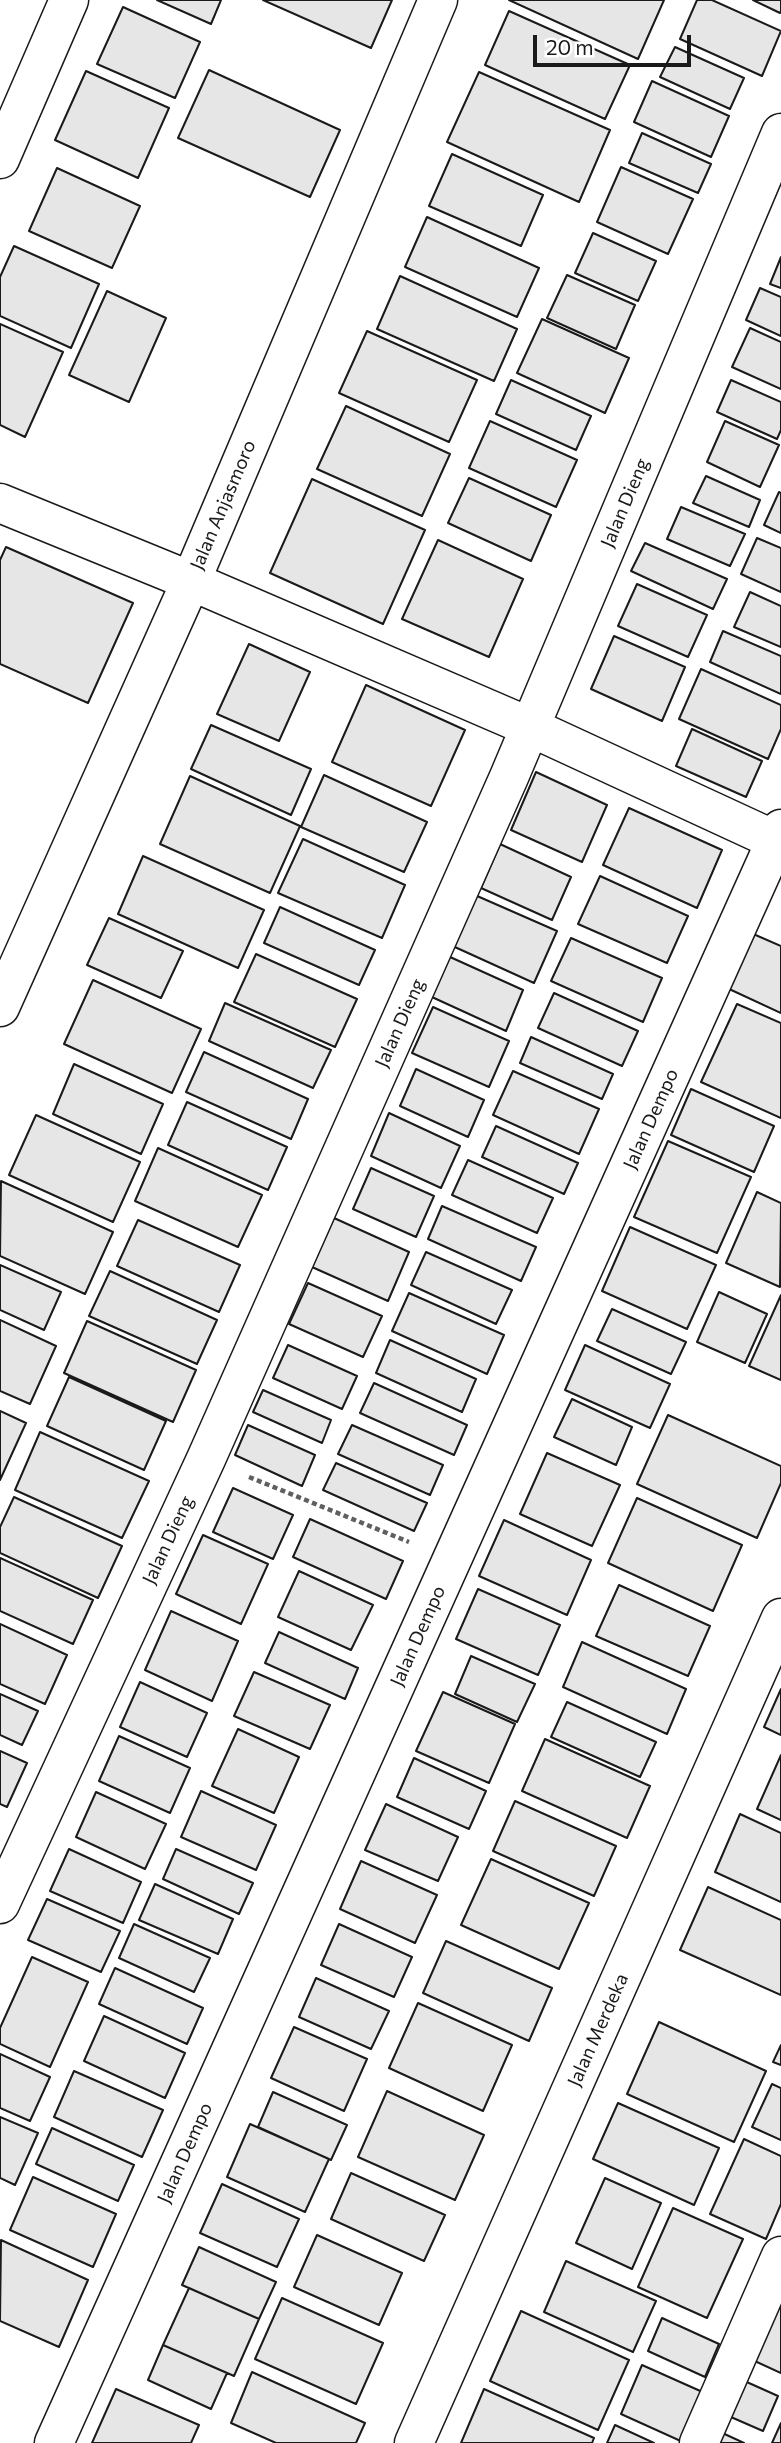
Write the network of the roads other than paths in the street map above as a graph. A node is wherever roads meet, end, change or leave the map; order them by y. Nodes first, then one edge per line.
1 (69, 0) edge
2 (438, 0) edge
3 (781, 133) edge
4 (0, 158) edge
5 (0, 503) edge
6 (191, 581) junction
7 (530, 727) junction
8 (779, 838) edge
9 (0, 1007) edge
10 (781, 1618) edge
11 (0, 1904) edge
12 (781, 2256) edge
13 (54, 2443) edge
14 (414, 2443) edge
15 (699, 2443) edge

1 - 4 street
2 - 6 street, Jalan Anjasmoro
3 - 7 street, Jalan Dieng
5 - 6 street
6 - 7 street
6 - 9 street, Jalan Anjasmoro
7 - 8 street
7 - 11 street, Jalan Dieng
8 - 13 street, Jalan Dempo
10 - 14 street, Jalan Merdeka
12 - 15 street

